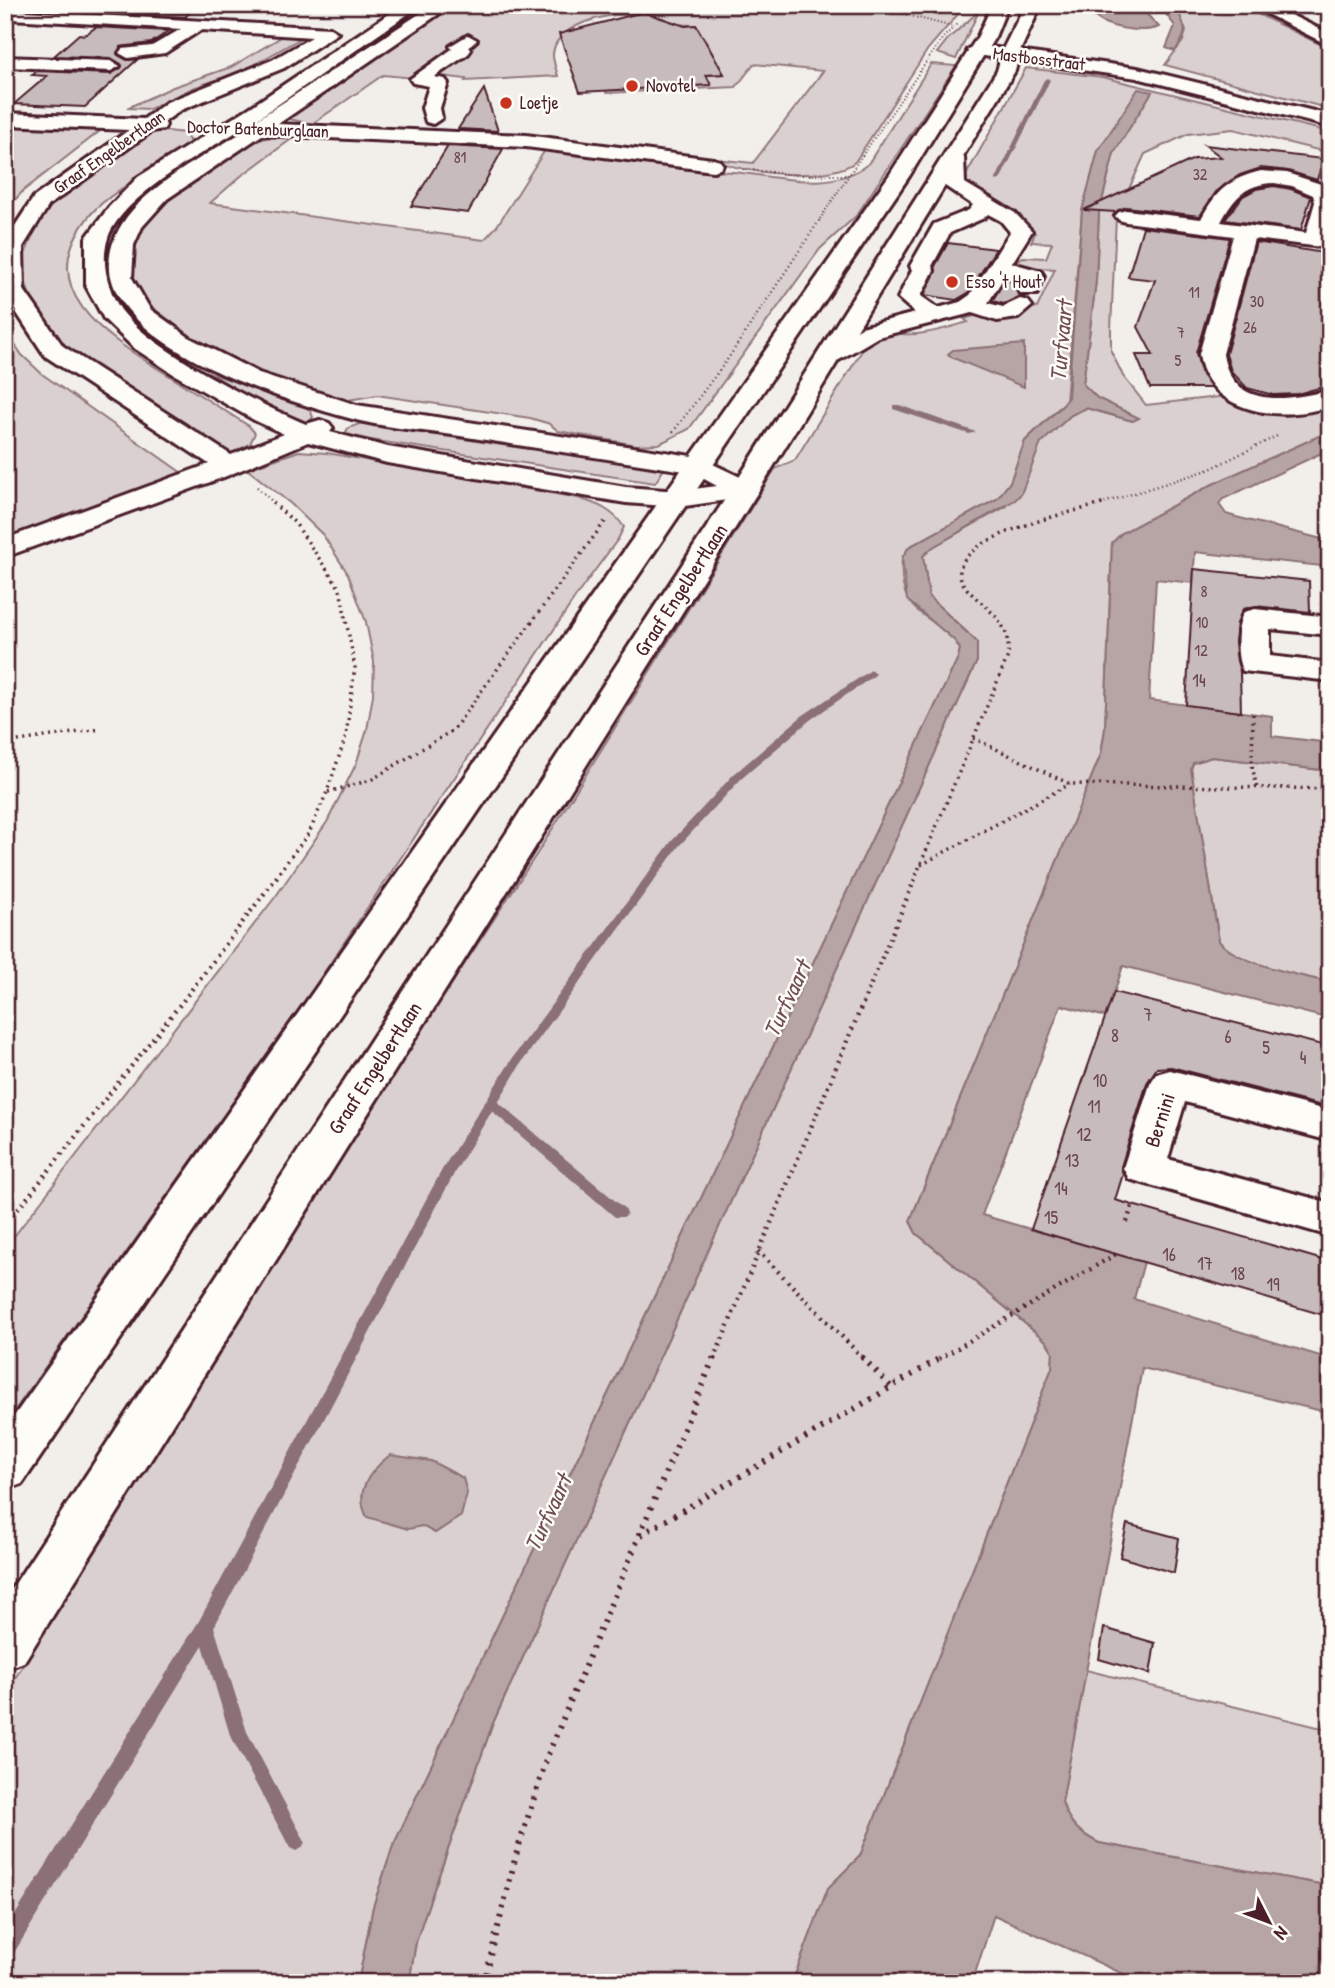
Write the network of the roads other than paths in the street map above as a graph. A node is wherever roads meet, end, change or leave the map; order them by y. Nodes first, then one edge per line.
1 (413, 5) edge
2 (444, 5) edge
3 (1000, 5) edge
4 (1033, 5) edge
5 (1257, 5) edge
6 (11, 14) dead end
7 (56, 17) junction
8 (121, 20) junction
9 (198, 25) junction
10 (37, 31) dead end
11 (105, 33) dead end
12 (468, 40) dead end
13 (1330, 41) edge
14 (976, 50) junction
15 (128, 53) dead end
16 (1011, 53) junction
17 (10, 54) edge
18 (111, 66) dead end
19 (404, 85) dead end
20 (439, 86) junction
21 (1330, 113) edge
22 (433, 118) dead end
23 (5, 119) edge
24 (1330, 121) edge
25 (148, 124) junction
26 (174, 125) dead end
27 (201, 127) dead end
28 (228, 128) junction
29 (259, 130) junction
30 (954, 156) junction
31 (713, 165) road end
32 (983, 205) junction
33 (1126, 215) dead end
34 (1207, 227) junction
35 (1245, 232) junction
36 (1322, 241) edge
37 (996, 271) junction
38 (973, 304) junction
39 (934, 316) junction
40 (830, 355) junction
41 (1324, 400) edge
42 (354, 412) junction
43 (306, 435) junction
44 (228, 465) junction
45 (698, 466) junction
46 (746, 490) junction
47 (678, 499) junction
48 (5, 549) edge
49 (1330, 626) edge
50 (1330, 672) edge
51 (1330, 1126) edge
52 (1330, 1220) edge
53 (5, 1469) edge
54 (5, 1645) edge

1 - 28 street, Graaf Engelbertlaan
2 - 29 street
3 - 14 street
4 - 16 street, Graaf Engelbertlaan
5 - 13 street
6 - 7 street, Graaf Engelbertlaan
7 - 8 street, Graaf Engelbertlaan
7 - 10 street
8 - 9 street, Graaf Engelbertlaan
8 - 11 street
9 - 15 street
9 - 25 street, Graaf Engelbertlaan
12 - 20 street
14 - 16 street, Mastbosstraat
14 - 45 street
16 - 21 street, Mastbosstraat
16 - 24 street, Mastbosstraat
16 - 30 street, Graaf Engelbertlaan
17 - 18 street
19 - 20 street
20 - 22 street
23 - 25 street, Doctor Batenburglaan
25 - 26 street, Doctor Batenburglaan
25 - 44 street, Graaf Engelbertlaan
27 - 28 street, Doctor Batenburglaan
28 - 29 street, Doctor Batenburglaan
28 - 43 street, Graaf Engelbertlaan
29 - 31 street, Doctor Batenburglaan
29 - 42 street
30 - 32 street
30 - 40 street, Graaf Engelbertlaan
32 - 37 street
32 - 39 street
33 - 34 street
34 - 35 street
34 - 36 street
35 - 36 street
35 - 41 street
37 - 38 street
37 - 38 street
38 - 39 street, Graaf Engelbertlaan
39 - 40 street, Graaf Engelbertlaan
40 - 46 street, Graaf Engelbertlaan
42 - 43 street
42 - 45 street
43 - 44 street
43 - 47 street, Graaf Engelbertlaan
44 - 48 street
45 - 46 street
45 - 47 street
46 - 47 street, Graaf Engelbertlaan
46 - 54 street, Graaf Engelbertlaan
47 - 53 street
49 - 50 street
51 - 52 street, Bernini

